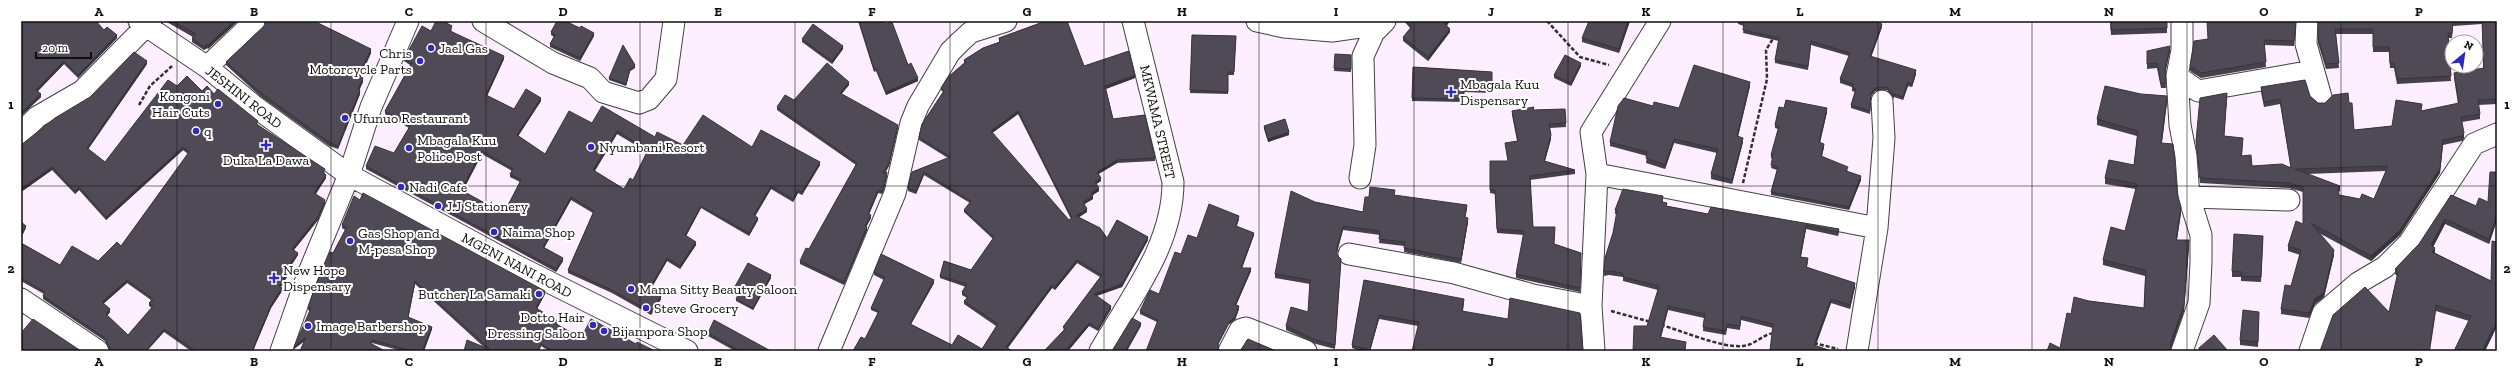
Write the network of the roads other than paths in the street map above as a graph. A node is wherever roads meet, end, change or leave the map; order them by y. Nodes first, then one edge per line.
1 (255, 21) edge
2 (408, 21) edge
3 (483, 21) edge
4 (674, 21) edge
5 (1006, 21) edge
6 (1133, 21) edge
7 (1257, 21) edge
8 (1660, 21) edge
9 (2182, 21) edge
10 (2307, 21) edge
11 (1383, 22) edge
12 (146, 23) edge
13 (207, 67) junction
14 (2312, 71) junction
15 (2177, 76) junction
16 (2321, 97) dead end
17 (1882, 101) dead end
18 (21, 133) edge
19 (2497, 134) edge
20 (1597, 174) junction
21 (349, 175) junction
22 (1360, 178) dead end
23 (2190, 197) junction
24 (2289, 200) dead end
25 (1876, 228) junction
26 (1349, 254) dead end
27 (23, 304) edge
28 (1591, 306) junction
29 (1850, 350) edge
30 (98, 351) edge
31 (281, 351) edge
32 (687, 351) edge
33 (829, 351) edge
34 (1100, 351) edge
35 (1229, 351) edge
36 (1306, 351) edge
37 (1594, 351) edge
38 (2182, 351) edge
39 (2310, 351) edge

1 - 13 street
2 - 21 street
3 - 4 street
5 - 33 street
6 - 34 street, MKWAMA STREET
7 - 11 street
8 - 20 street
9 - 15 street
10 - 14 street
11 - 22 street
12 - 13 street, JESHINI ROAD
12 - 18 street
13 - 21 street, JESHINI ROAD
14 - 15 street
14 - 16 street
15 - 23 street
17 - 25 street
19 - 39 street
20 - 25 street
20 - 28 street
21 - 31 street
21 - 32 street, MGENI NANI ROAD
23 - 24 street
23 - 38 street
25 - 29 street
26 - 28 street
27 - 30 street
28 - 37 street
35 - 36 street

